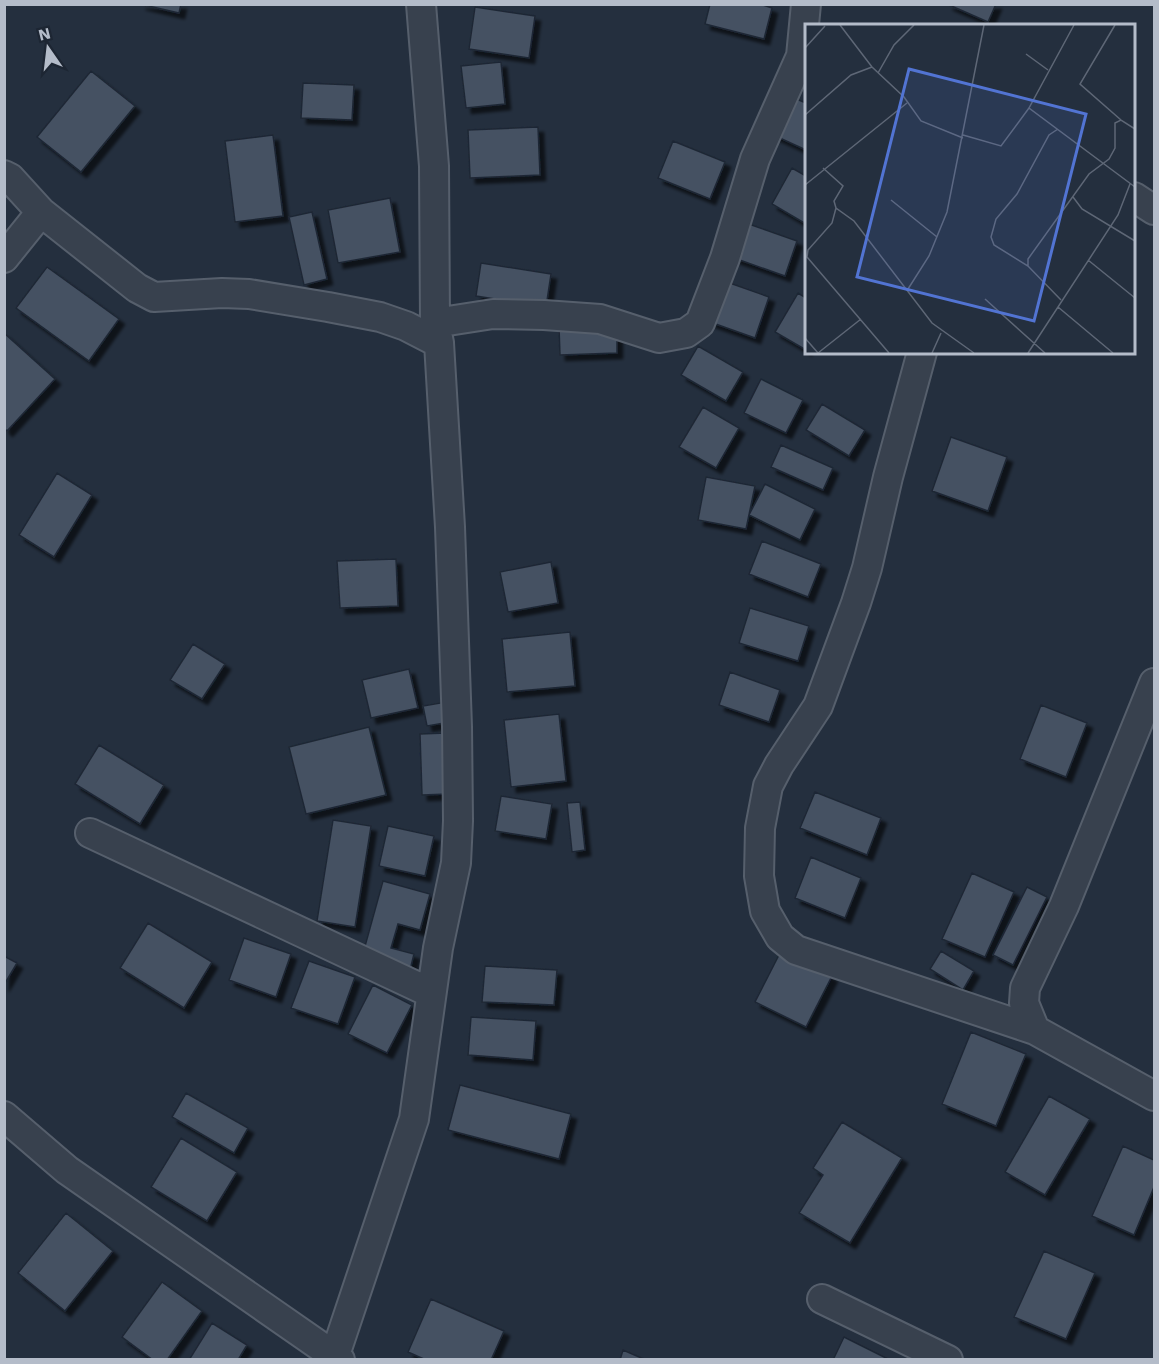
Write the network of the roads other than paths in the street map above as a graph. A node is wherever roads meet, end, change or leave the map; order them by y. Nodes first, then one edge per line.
1 (421, 4) edge
2 (806, 4) edge
3 (805, 24) edge
4 (805, 31) edge
5 (804, 58) edge
6 (4, 175) edge
7 (1135, 198) edge
8 (1155, 210) edge
9 (41, 213) junction
10 (4, 258) edge
11 (437, 333) junction
12 (921, 354) edge
13 (1155, 683) edge
14 (90, 833) dead end
15 (431, 993) junction
16 (1035, 1030) junction
17 (1155, 1096) edge
18 (4, 1116) edge
19 (822, 1299) dead end
20 (337, 1357) edge
21 (948, 1359) edge

1 - 11 street
2 - 3 street
4 - 5 street
5 - 11 street
6 - 9 street
7 - 8 street
9 - 10 street
9 - 11 street
11 - 15 street
12 - 16 street
13 - 16 street
14 - 15 street
15 - 20 street
16 - 17 street
18 - 20 street
19 - 21 street

